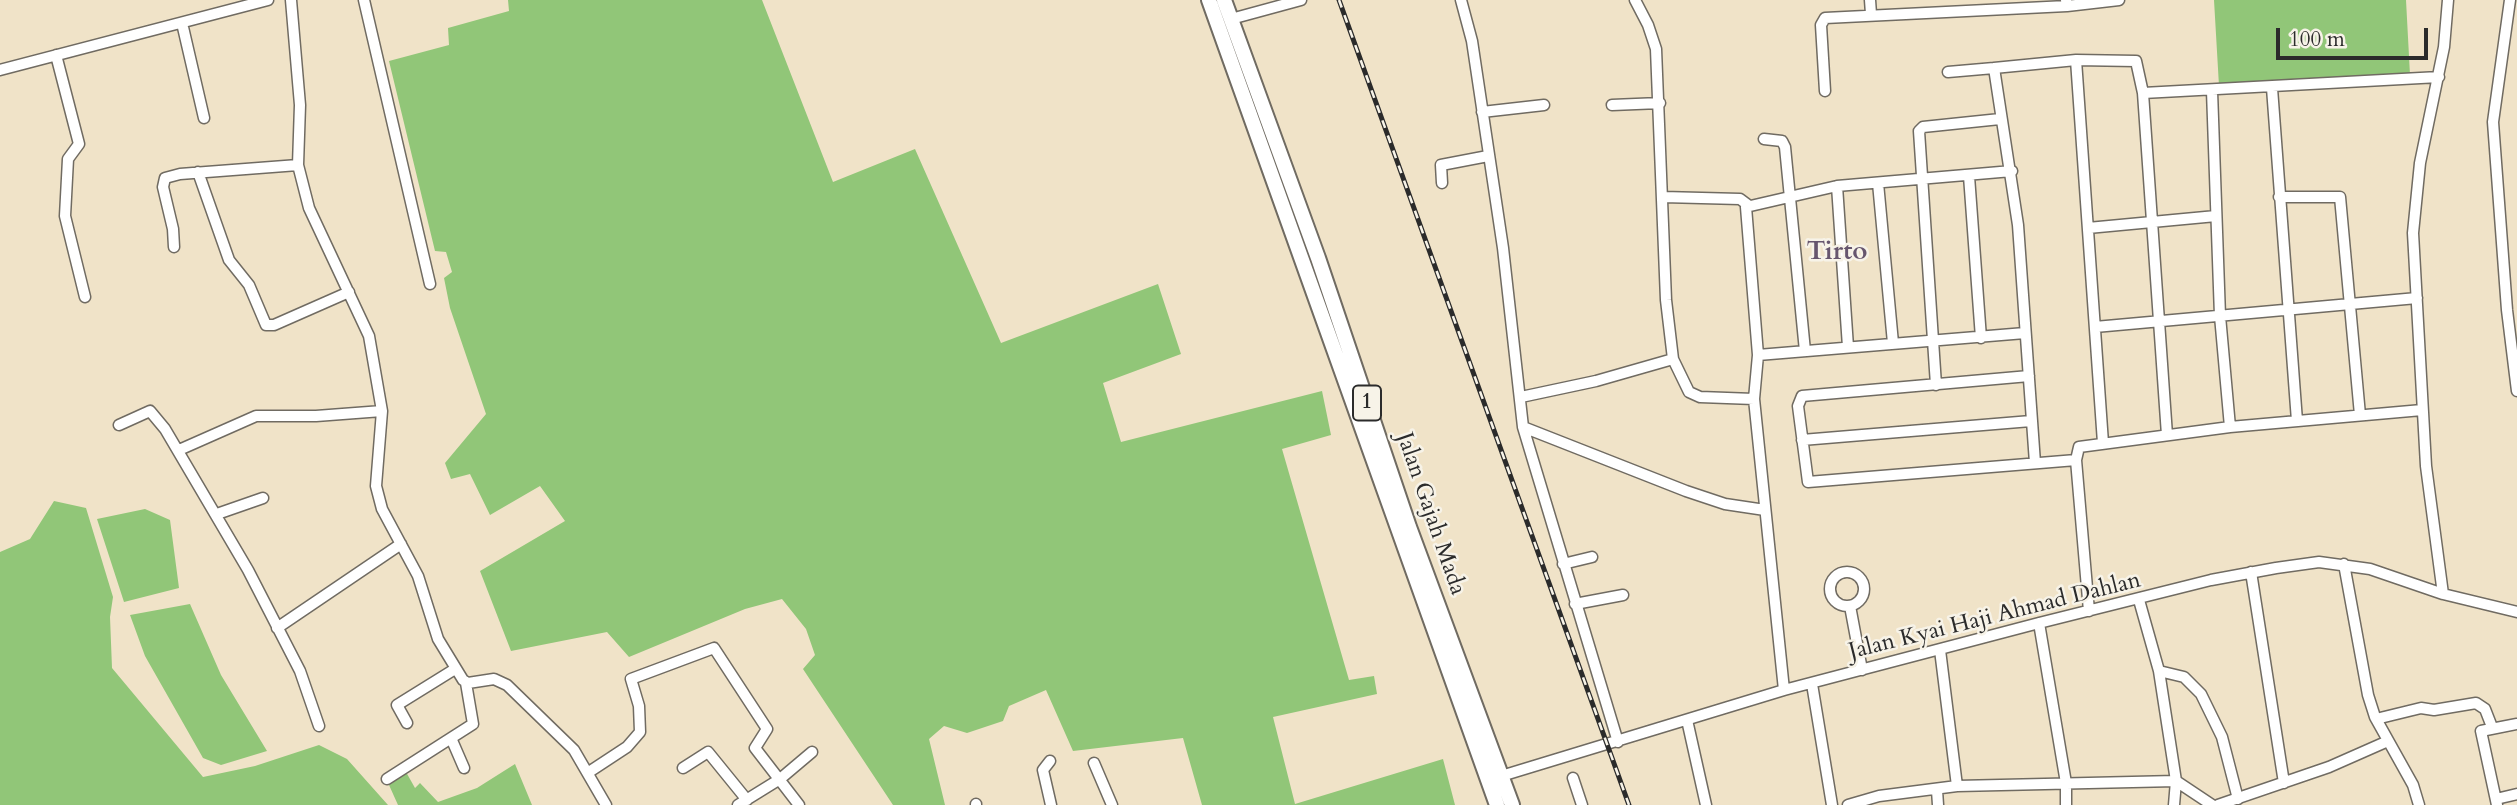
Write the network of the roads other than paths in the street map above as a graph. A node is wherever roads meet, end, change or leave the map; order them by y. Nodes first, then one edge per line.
1 (268, 0) edge
2 (291, 0) edge
3 (364, 0) edge
4 (1209, 0) edge
5 (1224, 0) edge
6 (1301, 0) edge
7 (1461, 0) edge
8 (1634, 0) edge
9 (1870, 0) edge
10 (2119, 0) edge
11 (2448, 0) edge
12 (2510, 0) edge
13 (2067, 3) edge
14 (1871, 14) junction
15 (1231, 19) junction
16 (182, 23) junction
17 (56, 55) junction
18 (2076, 60) junction
19 (1994, 68) junction
20 (0, 70) edge
21 (1948, 72) dead end
22 (2439, 77) junction
23 (2272, 88) junction
24 (1825, 91) dead end
25 (2212, 91) junction
26 (2143, 93) junction
27 (1660, 103) junction
28 (1544, 105) dead end
29 (1612, 105) dead end
30 (1482, 112) junction
31 (204, 118) dead end
32 (2000, 119) junction
33 (1764, 139) dead end
34 (1488, 156) junction
35 (298, 165) junction
36 (2012, 171) junction
37 (198, 172) junction
38 (1969, 176) junction
39 (1925, 179) junction
40 (1442, 183) dead end
41 (1878, 183) junction
42 (1837, 186) junction
43 (1662, 197) junction
44 (2280, 197) junction
45 (1790, 199) junction
46 (1748, 205) junction
47 (2216, 216) junction
48 (2152, 222) junction
49 (2088, 228) junction
50 (174, 247) dead end
51 (430, 284) dead end
52 (349, 292) junction
53 (85, 297) dead end
54 (2417, 298) junction
55 (2350, 304) junction
56 (2287, 310) junction
57 (2220, 316) junction
58 (2159, 321) junction
59 (2095, 327) junction
60 (2025, 333) junction
61 (1981, 338) junction
62 (1934, 341) junction
63 (1893, 343) junction
64 (1848, 347) junction
65 (1805, 351) junction
66 (1758, 355) junction
67 (1673, 359) junction
68 (2029, 376) junction
69 (1936, 385) junction
70 (2517, 391) edge
71 (1521, 397) junction
72 (1754, 400) junction
73 (2422, 410) junction
74 (382, 411) junction
75 (2360, 415) junction
76 (2031, 421) junction
77 (2297, 421) junction
78 (119, 425) dead end
79 (1522, 427) junction
80 (2230, 427) junction
81 (2167, 435) junction
82 (1802, 440) junction
83 (2103, 443) junction
84 (179, 450) junction
85 (2076, 460) junction
86 (2035, 463) junction
87 (263, 498) dead end
88 (1765, 510) junction
89 (217, 514) junction
90 (401, 544) junction
91 (1592, 557) dead end
92 (1563, 564) junction
93 (2344, 564) junction
94 (2251, 572) junction
95 (2443, 594) junction
96 (1623, 595) dead end
97 (2139, 600) junction
98 (1575, 604) junction
99 (1850, 606) dead end
100 (2089, 611) junction
101 (2517, 612) edge
102 (2039, 623) junction
103 (277, 628) junction
104 (1940, 650) junction
105 (455, 669) junction
106 (1862, 670) junction
107 (2160, 671) junction
108 (1456, 676) junction
109 (466, 683) junction
110 (1812, 684) junction
111 (1784, 690) junction
112 (2376, 719) junction
113 (1687, 720) junction
114 (407, 723) dead end
115 (2517, 724) edge
116 (318, 726) dead end
117 (2492, 727) junction
118 (451, 738) junction
119 (2388, 741) junction
120 (1618, 742) junction
121 (812, 752) dead end
122 (1050, 761) dead end
123 (1094, 762) dead end
124 (464, 768) dead end
125 (683, 768) dead end
126 (589, 772) junction
127 (1494, 778) junction
128 (1573, 778) dead end
129 (387, 779) dead end
130 (780, 779) junction
131 (2176, 782) junction
132 (2066, 783) junction
133 (2284, 783) junction
134 (1957, 786) junction
135 (1937, 790) junction
136 (2517, 794) edge
137 (2238, 799) junction
138 (742, 802) edge
139 (2497, 802) edge
140 (606, 805) edge
141 (799, 805) edge
142 (1051, 805) edge
143 (1112, 805) edge
144 (1497, 805) edge
145 (1512, 805) edge
146 (1582, 805) edge
147 (1706, 805) edge
148 (1832, 805) edge
149 (1848, 805) edge
150 (1938, 805) edge
151 (2066, 805) edge
152 (2174, 805) edge
153 (2212, 805) edge
154 (2218, 805) edge
155 (2419, 805) edge

1 - 16 street
2 - 35 street
3 - 51 street
4 - 108 highway, Jalan Gajah Mada / 1
5 - 15 highway, Jalan Gajah Mada / 1
6 - 15 street
7 - 30 street
8 - 27 street
9 - 14 street
10 - 13 street
11 - 22 street
12 - 70 street
13 - 14 street
14 - 24 street
15 - 108 highway, Jalan Gajah Mada / 1
16 - 17 street
16 - 31 street
17 - 20 street
17 - 53 street
18 - 19 street
18 - 26 street
18 - 49 street
19 - 21 street
19 - 32 street
22 - 23 street
22 - 54 street
23 - 25 street
23 - 44 street
25 - 26 street
25 - 47 street
26 - 48 street
27 - 29 street
27 - 43 street
28 - 30 street
30 - 34 street
32 - 36 street
32 - 39 street
33 - 45 street
34 - 40 street
34 - 71 street
35 - 37 street
35 - 52 street
36 - 38 street
36 - 60 street
37 - 50 street
37 - 52 street
38 - 39 street
38 - 61 street
39 - 41 street
39 - 62 street
41 - 42 street
41 - 63 street
42 - 45 street
42 - 64 street
43 - 46 street
43 - 67 street
44 - 55 street
44 - 56 street
45 - 46 street
45 - 65 street
46 - 66 street
47 - 48 street
47 - 57 street
48 - 49 street
48 - 58 street
49 - 59 street
52 - 74 street
54 - 55 street
54 - 73 street
55 - 56 street
55 - 75 street
56 - 57 street
56 - 77 street
57 - 58 street
57 - 80 street
58 - 59 street
58 - 81 street
59 - 83 street
60 - 61 street
60 - 68 street
61 - 62 street
62 - 63 street
62 - 69 street
63 - 64 street
64 - 65 street
65 - 66 street
66 - 72 street
67 - 71 street
67 - 72 street
68 - 69 street
68 - 76 street
69 - 82 street
71 - 79 street
72 - 88 street
73 - 75 street
73 - 95 street
74 - 84 street
74 - 90 street
75 - 77 street
76 - 82 street
76 - 86 street
77 - 80 street
78 - 84 street
79 - 88 street
79 - 92 street
80 - 81 street
81 - 83 street
82 - 86 street
83 - 85 street
84 - 89 street
85 - 86 street
85 - 100 street
87 - 89 street
88 - 111 street
89 - 103 street
90 - 103 street
90 - 105 street
91 - 92 street
92 - 98 street
93 - 94 street, Jalan Kyai Haji Ahmad Dahlan
93 - 95 street, Jalan Kyai Haji Ahmad Dahlan
93 - 112 street
94 - 97 street, Jalan Kyai Haji Ahmad Dahlan
94 - 133 street
95 - 101 street, Jalan Kyai Haji Ahmad Dahlan
96 - 98 street
97 - 100 street, Jalan Kyai Haji Ahmad Dahlan
97 - 107 street
98 - 120 street
99 - 106 street
100 - 102 street, Jalan Kyai Haji Ahmad Dahlan
102 - 104 street, Jalan Kyai Haji Ahmad Dahlan
102 - 132 street
103 - 116 street
104 - 106 street, Jalan Kyai Haji Ahmad Dahlan
104 - 134 street
105 - 109 street
105 - 114 street
106 - 110 street, Jalan Kyai Haji Ahmad Dahlan
107 - 131 street
107 - 137 street
108 - 127 highway, Jalan Gajah Mada / 1
109 - 118 street
109 - 126 street
110 - 111 street, Jalan Kyai Haji Ahmad Dahlan
110 - 148 street
111 - 113 street, Jalan Kyai Haji Ahmad Dahlan
112 - 117 street
112 - 119 street
113 - 120 street, Jalan Kyai Haji Ahmad Dahlan
113 - 147 street
115 - 117 street
117 - 139 street
118 - 124 street
118 - 129 street
119 - 133 street
119 - 155 street
120 - 127 street, Jalan Kyai Haji Ahmad Dahlan
121 - 130 street
122 - 142 street
123 - 143 street
125 - 138 street
126 - 130 street
126 - 140 street
127 - 144 highway, Jalan Gajah Mada / 1
127 - 145 highway, Jalan Gajah Mada / 1
128 - 146 street
130 - 138 street
130 - 141 street
131 - 132 street
131 - 152 street
131 - 153 street
132 - 134 street
132 - 151 street
133 - 137 street
134 - 135 street
135 - 149 street
135 - 150 street
136 - 139 street
137 - 154 street

